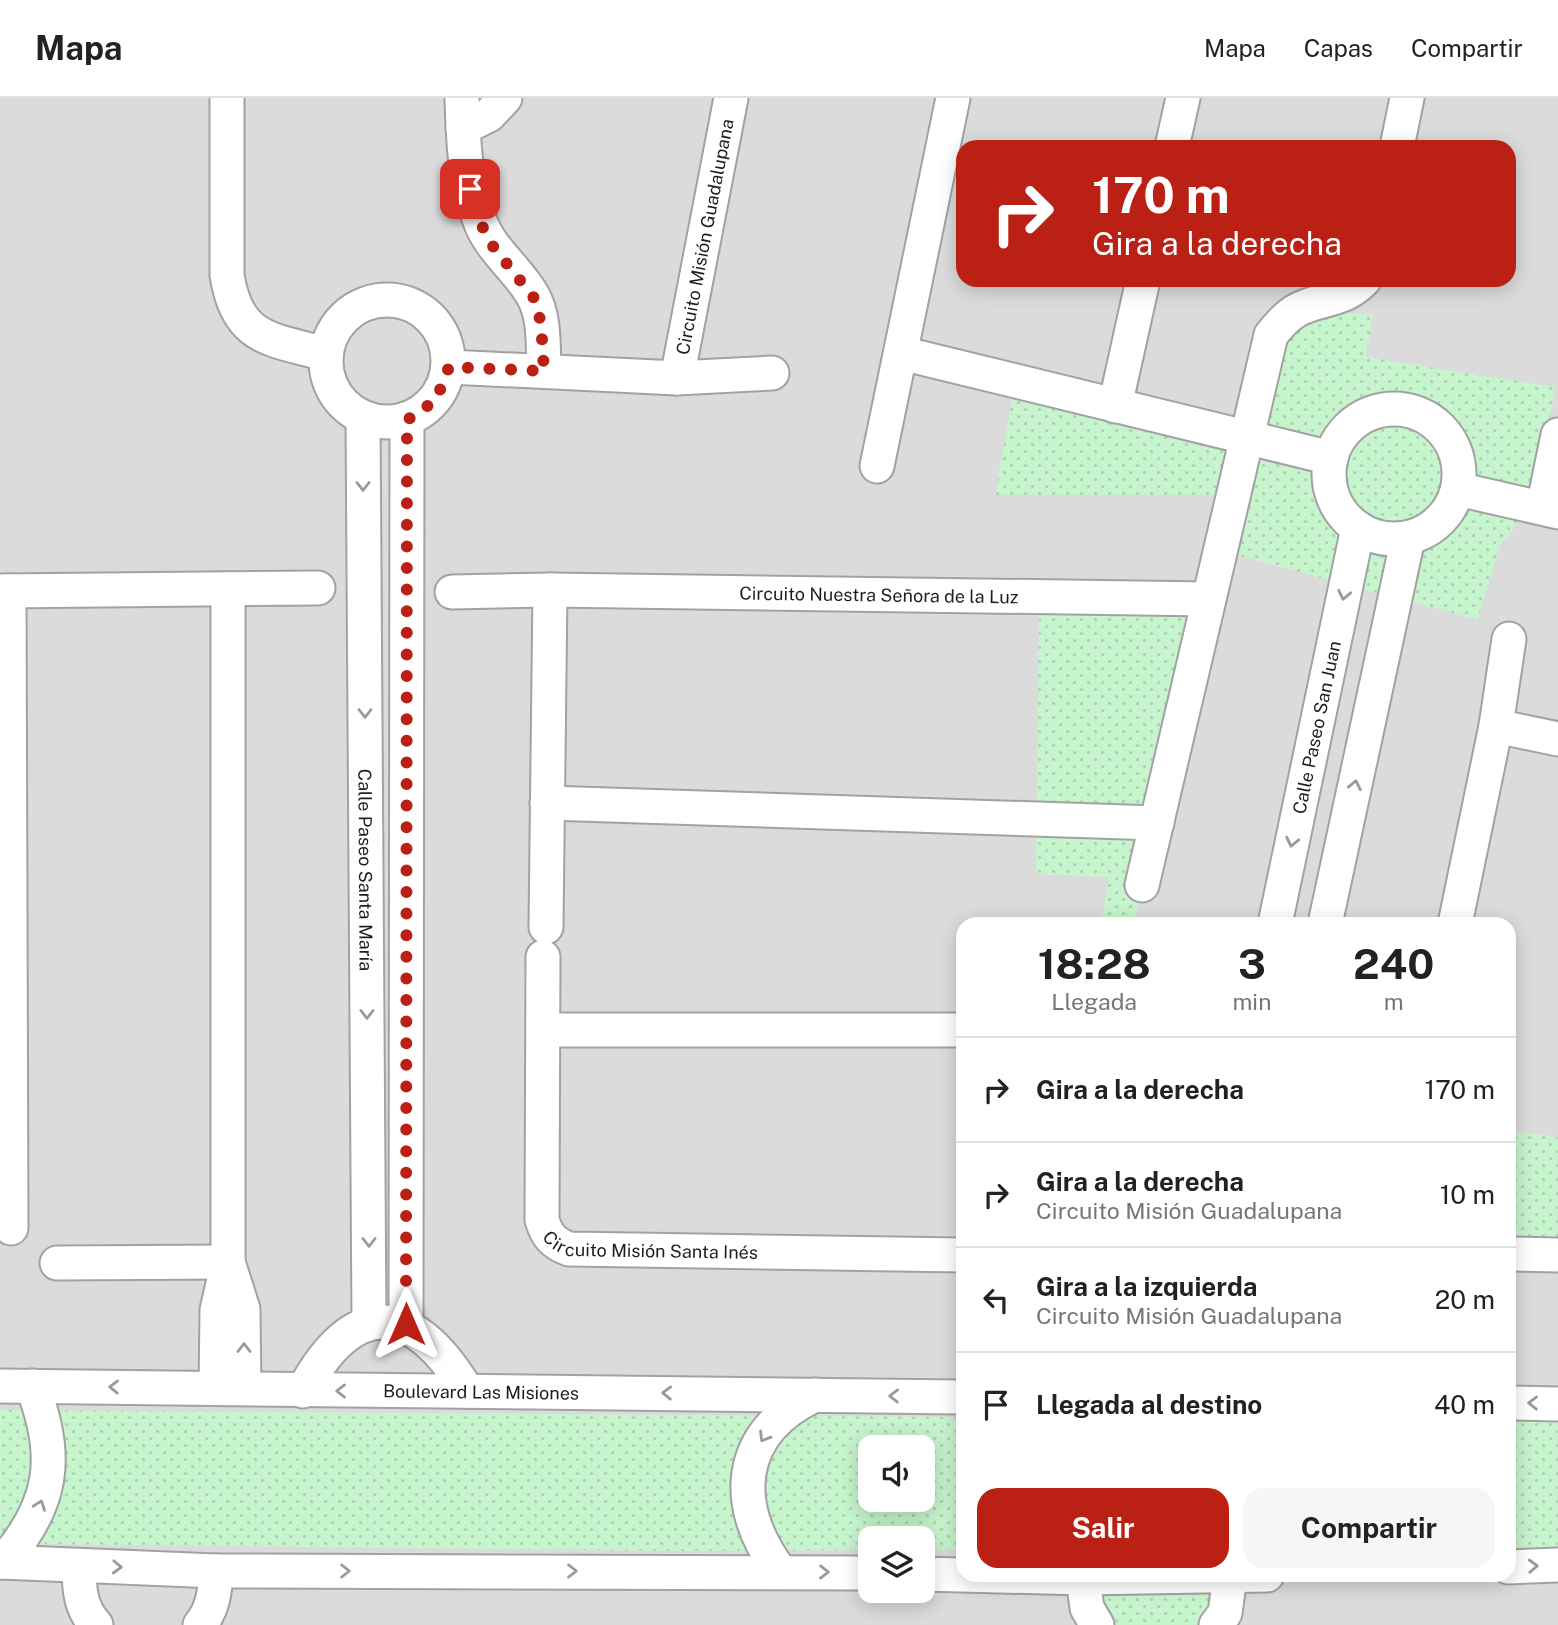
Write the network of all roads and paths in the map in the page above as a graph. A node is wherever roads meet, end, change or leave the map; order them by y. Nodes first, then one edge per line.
1 (226, 98) edge
2 (505, 98) edge
3 (731, 98) edge
4 (953, 98) edge
5 (1183, 98) edge
6 (1407, 98) edge
7 (462, 113) edge
8 (1174, 140) edge
9 (1398, 140) edge
10 (1141, 287) edge
11 (1355, 287) edge
12 (901, 353) junction
13 (326, 354) junction
14 (449, 367) junction
15 (544, 371) junction
16 (772, 373) dead end
17 (677, 378) junction
18 (1115, 406) junction
19 (363, 418) junction
20 (407, 420) junction
21 (1558, 435) edge
22 (1246, 438) junction
23 (1331, 458) junction
24 (877, 466) dead end
25 (1458, 489) junction
26 (1550, 510) edge
27 (1358, 528) junction
28 (1408, 538) junction
29 (318, 588) dead end
30 (228, 589) junction
31 (550, 590) junction
32 (4, 591) edge
33 (452, 592) dead end
34 (407, 598) junction
35 (1209, 599) junction
36 (364, 600) junction
37 (1509, 639) dead end
38 (1496, 726) junction
39 (1558, 739) edge
40 (548, 803) junction
41 (1157, 824) junction
42 (1142, 886) dead end
43 (1276, 917) edge
44 (1327, 917) edge
45 (1456, 917) edge
46 (545, 1030) junction
47 (956, 1030) edge
48 (11, 1228) dead end
49 (1516, 1254) edge
50 (956, 1255) edge
51 (1558, 1255) edge
52 (228, 1262) junction
53 (57, 1263) dead end
54 (369, 1323) junction
55 (406, 1324) junction
56 (16, 1386) edge
57 (230, 1388) junction
58 (303, 1391) junction
59 (467, 1391) junction
60 (815, 1395) junction
61 (956, 1396) edge
62 (1516, 1403) edge
63 (1558, 1404) edge
64 (2, 1562) edge
65 (1558, 1565) edge
66 (79, 1566) junction
67 (1516, 1567) edge
68 (216, 1571) junction
69 (780, 1571) junction
70 (858, 1573) edge
71 (935, 1574) edge
72 (956, 1575) edge
73 (1084, 1582) edge
74 (1229, 1582) edge
75 (96, 1625) edge
76 (200, 1625) edge
77 (1097, 1625) edge
78 (1216, 1625) edge

1 - 13 street
2 - 7 street
3 - 17 street, Circuito Misión Guadalupana
4 - 12 street
5 - 8 street
6 - 9 street
7 - 15 street
10 - 18 street
11 - 22 street
12 - 18 street
12 - 24 street
13 - 14 street
13 - 19 street
14 - 15 street, Circuito Misión Guadalupana
14 - 20 street
15 - 17 street, Circuito Misión Guadalupana
16 - 17 street, Circuito Misión Guadalupana
18 - 22 street
19 - 20 street
19 -> 36 street, Calle Paseo Santa María
20 - 34 street
21 - 26 street
22 - 23 street
22 - 35 street
23 - 25 street
23 - 27 street
25 - 26 street
25 - 28 street
27 - 28 street
27 -> 43 street, Calle Paseo San Juan
44 -> 28 street
29 - 30 street
30 - 32 street
30 - 52 street
31 - 33 street, Circuito Nuestra Señora de la Luz
31 - 35 street, Circuito Nuestra Señora de la Luz
31 - 40 street
32 - 48 street
34 - 36 street
34 - 55 street
35 - 41 street
36 -> 54 street, Calle Paseo Santa María
37 - 38 street
38 - 39 street
38 - 45 street
40 - 41 street
40 - 46 street, Circuito Misión Santa Inés
41 - 42 street
46 - 47 street
46 - 50 street, Circuito Misión Santa Inés
49 - 51 street
52 - 53 street
52 - 57 street
54 - 55 street
54 - 58 street
55 - 59 street
57 -> 56 street, Boulevard Las Misiones
64 -> 56 street
57 - 58 street, Boulevard Las Misiones
59 -> 58 street, Boulevard Las Misiones
60 -> 59 street, Boulevard Las Misiones
61 -> 60 street, Boulevard Las Misiones
60 -> 69 street
63 -> 62 street
64 - 66 street
67 -> 65 street
66 -> 68 street
66 - 75 street
68 -> 69 street
68 - 76 street
69 -> 70 street
71 - 72 street
73 - 77 street
74 - 78 street

